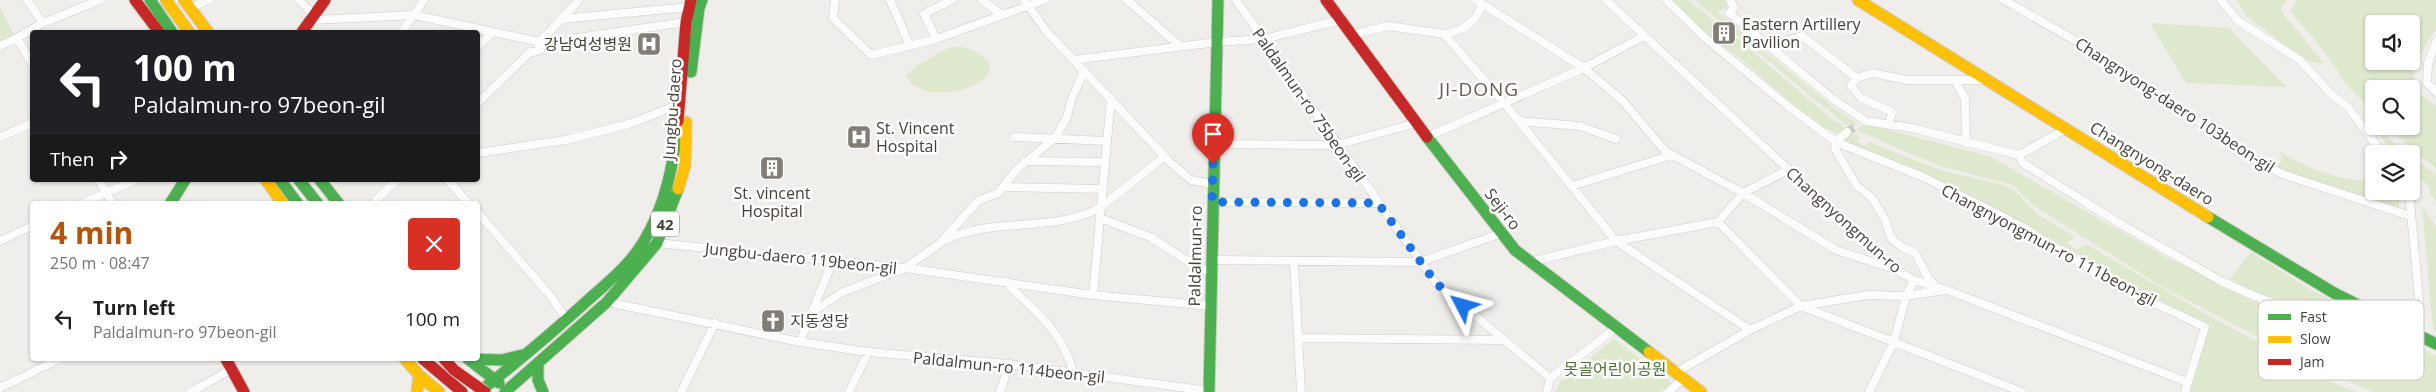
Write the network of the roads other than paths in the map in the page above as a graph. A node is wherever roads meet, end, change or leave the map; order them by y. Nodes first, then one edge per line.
1 (27, 0) edge
2 (100, 0) edge
3 (136, 0) edge
4 (150, 0) edge
5 (166, 0) edge
6 (209, 0) edge
7 (299, 0) edge
8 (325, 0) edge
9 (424, 0) edge
10 (579, 0) edge
11 (702, 0) edge
12 (835, 0) edge
13 (890, 0) edge
14 (952, 0) edge
15 (982, 0) edge
16 (1044, 0) edge
17 (1127, 0) edge
18 (1218, 0) edge
19 (1236, 0) edge
20 (1326, 0) edge
21 (1606, 0) edge
22 (1666, 0) edge
23 (1730, 0) edge
24 (2004, 0) edge
25 (2221, 0) edge
26 (1861, 1) edge
27 (1479, 2) edge
28 (1026, 3) edge
29 (187, 4) edge
30 (690, 4) edge
31 (414, 14) junction
32 (1002, 15) junction
33 (562, 19) junction
34 (312, 20) junction
35 (1340, 20) junction
36 (686, 22) junction
37 (43, 23) junction
38 (30, 30) edge
39 (31, 30) edge
40 (158, 30) edge
41 (171, 30) edge
42 (188, 30) edge
43 (206, 30) edge
44 (304, 30) edge
45 (403, 30) edge
46 (493, 32) junction
47 (1444, 34) junction
48 (1351, 35) junction
49 (1644, 36) junction
50 (17, 38) junction
51 (1263, 39) junction
52 (936, 40) junction
53 (540, 42) junction
54 (1217, 42) junction
55 (2436, 42) edge
56 (480, 44) edge
57 (0, 46) edge
58 (910, 46) junction
59 (1180, 46) junction
60 (1770, 46) junction
61 (527, 54) junction
62 (1073, 60) junction
63 (30, 61) edge
64 (1584, 68) junction
65 (1084, 71) junction
66 (1857, 78) junction
67 (1984, 80) junction
68 (1955, 81) junction
69 (2436, 92) edge
70 (1111, 98) junction
71 (480, 101) edge
72 (680, 104) junction
73 (1505, 104) junction
74 (1865, 121) junction
75 (1519, 122) junction
76 (1416, 123) junction
77 (30, 124) edge
78 (1889, 125) junction
79 (1857, 126) tunnel mouth
80 (2066, 129) junction
81 (1846, 132) tunnel mouth
82 (0, 137) edge
83 (1014, 137) dead end
84 (1427, 137) junction
85 (1054, 138) junction
86 (1616, 139) dead end
87 (1107, 141) junction
88 (1836, 142) junction
89 (1966, 143) junction
90 (1213, 144) junction
91 (1337, 145) junction
92 (2376, 145) edge
93 (480, 153) edge
94 (1672, 155) junction
95 (2019, 155) junction
96 (1165, 156) junction
97 (1025, 161) junction
98 (1105, 162) junction
99 (1788, 170) junction
100 (100, 182) edge
101 (130, 182) edge
102 (184, 182) edge
103 (268, 182) edge
104 (282, 182) edge
105 (301, 182) edge
106 (322, 182) edge
107 (395, 182) edge
108 (450, 182) edge
109 (1213, 184) junction
110 (1572, 186) junction
111 (1003, 187) junction
112 (1102, 189) junction
113 (106, 192) junction
114 (1743, 193) junction
115 (2409, 200) edge
116 (87, 201) edge
117 (111, 201) edge
118 (172, 201) edge
119 (282, 201) edge
120 (296, 201) edge
121 (316, 201) edge
122 (337, 201) edge
123 (375, 201) edge
124 (466, 201) edge
125 (1212, 202) junction
126 (1378, 203) junction
127 (1101, 207) junction
128 (480, 215) edge
129 (2410, 216) junction
130 (1100, 218) junction
131 (1718, 222) junction
132 (30, 227) edge
133 (1502, 234) junction
134 (0, 241) edge
135 (1616, 241) junction
136 (657, 243) junction
137 (939, 244) junction
138 (833, 260) junction
139 (1211, 260) junction
140 (1294, 261) junction
141 (1420, 262) junction
142 (1530, 262) junction
143 (905, 268) junction
144 (1898, 271) junction
145 (1211, 272) junction
146 (1914, 280) junction
147 (1005, 282) junction
148 (1936, 287) junction
149 (1947, 290) junction
150 (1093, 295) junction
151 (1906, 296) junction
152 (2262, 300) edge
153 (2348, 300) edge
154 (2419, 300) edge
155 (607, 302) junction
156 (1210, 306) junction
157 (1802, 306) junction
158 (812, 312) junction
159 (567, 320) junction
160 (715, 323) junction
161 (1616, 328) junction
162 (1750, 330) junction
163 (1298, 338) junction
164 (2424, 338) edge
165 (1504, 340) junction
166 (1894, 341) junction
167 (800, 342) junction
168 (2436, 344) edge
169 (531, 352) junction
170 (868, 352) junction
171 (480, 359) edge
172 (54, 361) edge
173 (407, 361) edge
174 (425, 361) edge
175 (446, 361) edge
176 (471, 361) edge
177 (538, 363) junction
178 (229, 364) edge
179 (1009, 364) junction
180 (1073, 372) junction
181 (419, 375) junction
182 (1679, 376) junction
183 (1550, 378) junction
184 (494, 379) junction
185 (2187, 382) junction
186 (0, 388) edge
187 (509, 391) edge
188 (191, 392) edge
189 (244, 392) edge
190 (417, 392) edge
191 (439, 392) edge
192 (462, 392) edge
193 (479, 392) edge
194 (485, 392) edge
195 (543, 392) edge
196 (681, 392) edge
197 (849, 392) edge
198 (1000, 392) edge
199 (1209, 392) edge
200 (1301, 392) edge
201 (1547, 392) edge
202 (1668, 392) edge
203 (1701, 392) edge
204 (1869, 392) edge
205 (2022, 392) edge
206 (2185, 392) edge

1 - 37 street
2 - 37 street
3 - 40 main road
4 - 41 main road
5 - 42 main road
6 - 29 street
7 - 34 street
8 - 34 main road
9 - 31 street
10 - 33 street
11 - 136 main road, Jungbu-daero / 42
12 - 58 street
13 - 58 street
14 - 52 street
15 - 32 street
16 - 28 street
17 - 59 street
18 - 54 main road, Paldalmun-ro
19 - 51 street, Paldalmun-ro 75beon-gil
20 - 35 main road, Seji-ro
21 - 49 street, Changnyongmun-ro
22 - 88 street, Changnyongmun-ro 111beon-gil
23 - 60 street
24 - 129 street, Changnyong-daero 103beon-gil
25 - 92 street
26 - 67 main road, Changnyong-daero
27 - 47 street
27 - 64 street
28 - 32 street
28 - 62 street
29 - 43 main road
30 - 33 street, Jungbu-daero
30 - 36 main road, Jungbu-daero / 42
31 - 34 street
31 - 45 street
31 - 46 street
32 - 52 street
33 - 53 street
34 - 44 main road
35 - 48 main road, Seji-ro
35 - 51 street
36 - 61 street
36 - 72 main road, Jungbu-daero / 42
37 - 39 street
38 - 50 street
46 - 53 street
46 - 56 street
47 - 48 street
47 - 73 street
48 - 76 main road, Seji-ro
49 - 64 street
49 - 99 street, Changnyongmun-ro
50 - 57 street
50 - 63 street
51 - 54 street
51 - 91 street, Paldalmun-ro 75beon-gil
52 - 58 street
53 - 61 street
54 - 59 street
54 - 90 main road, Paldalmun-ro
55 - 69 street
59 - 62 street
60 - 66 street
60 - 74 street
61 - 71 street
62 - 65 street
64 - 73 street
64 - 94 street
65 - 70 street
65 - 85 street
66 - 68 street
66 - 78 street
67 - 68 street
67 - 80 main road, Changnyong-daero
68 - 89 street
70 - 87 street
70 - 96 street
72 - 93 street
72 - 159 main road, Jungbu-daero / 42
73 - 75 street
73 - 84 street
74 - 78 street
74 - 79 street
75 - 86 street
75 - 110 street
76 - 84 main road, Seji-ro
76 - 91 street
77 - 82 street
78 - 89 street
80 - 95 street
80 - 153 main road, Changnyong-daero
81 - 88 street
83 - 85 street
84 - 133 main road, Seji-ro
85 - 87 street
85 - 97 street
87 - 98 street
88 - 148 street
88 - 185 street, Changnyongmun-ro 111beon-gil
89 - 95 street
90 - 91 street
90 - 109 main road, Paldalmun-ro
91 - 126 street, Paldalmun-ro 75beon-gil
94 - 110 street
94 - 114 street
95 - 152 street
96 - 109 street
96 - 127 street
97 - 98 street
97 - 111 street
98 - 112 street
99 - 114 street
99 - 144 street, Changnyongmun-ro
100 - 113 street
101 - 113 street
102 - 118 main road
103 - 119 main road
104 - 120 main road
105 - 121 main road
106 - 122 main road
107 - 123 street
108 - 124 street
109 - 125 main road, Paldalmun-ro
110 - 135 street
111 - 112 street
111 - 137 street
112 - 127 street
113 - 116 street
113 - 117 street
114 - 131 street
114 - 144 street
115 - 129 street
125 - 126 street
125 - 139 main road, Paldalmun-ro
126 - 141 street, Paldalmun-ro 75beon-gil
127 - 130 street
127 - 137 street
128 - 159 street
129 - 154 street
130 - 145 street
130 - 150 street
131 - 135 street
131 - 157 street
132 - 134 street
133 - 141 street
133 - 142 main road, Seji-ro
135 - 142 street
135 - 162 street
136 - 138 street, Jungbu-daero 119beon-gil
136 - 155 main road, Jungbu-daero / 42
137 - 143 street
138 - 143 street, Jungbu-daero 119beon-gil
138 - 158 street
139 - 140 street
139 - 145 main road, Paldalmun-ro
140 - 141 street
140 - 163 street
141 - 165 street, Paldalmun-ro 75beon-gil
142 - 161 main road, Seji-ro
143 - 147 street
143 - 158 street, Jungbu-daero 119beon-gil
144 - 146 street, Changnyongmun-ro
145 - 156 main road, Paldalmun-ro
146 - 148 street, Changnyongmun-ro
146 - 151 street
147 - 150 street
147 - 180 street
148 - 149 street, Changnyongmun-ro
149 - 151 street
149 - 185 street, Changnyongmun-ro
150 - 156 street
151 - 157 street
151 - 166 street
155 - 160 street, Paldalmun-ro 114beon-gil
155 - 177 main road, Jungbu-daero / 42
156 - 199 main road, Paldalmun-ro
157 - 162 street
157 - 166 street
158 - 167 street
159 - 169 main road, Jungbu-daero / 42
160 - 167 street, Paldalmun-ro 114beon-gil
160 - 196 street
161 - 182 main road, Seji-ro
161 - 183 street
162 - 182 street
163 - 165 street
163 - 200 street
164 - 168 main road, Changnyong-daero
165 - 183 street, Paldalmun-ro 75beon-gil
166 - 204 street
166 - 205 street
167 - 170 street, Paldalmun-ro 114beon-gil
169 - 171 main road
169 - 184 main road, Jungbu-daero / 42
170 - 179 street, Paldalmun-ro 114beon-gil
170 - 197 street
172 - 186 street
173 - 181 main road
174 - 192 main road
175 - 194 main road, bridge
176 - 184 main road
177 - 187 main road, Jungbu-daero / 42
177 - 195 main road
178 - 188 street
178 - 189 main road
179 - 180 street, Paldalmun-ro 114beon-gil
179 - 198 street
180 - 199 street, Paldalmun-ro 114beon-gil
181 - 190 main road
181 - 191 main road
182 - 202 street
182 - 203 main road, Seji-ro
183 - 201 street
184 - 187 main road
184 - 193 main road, Jungbu-daero / 42
185 - 206 street

